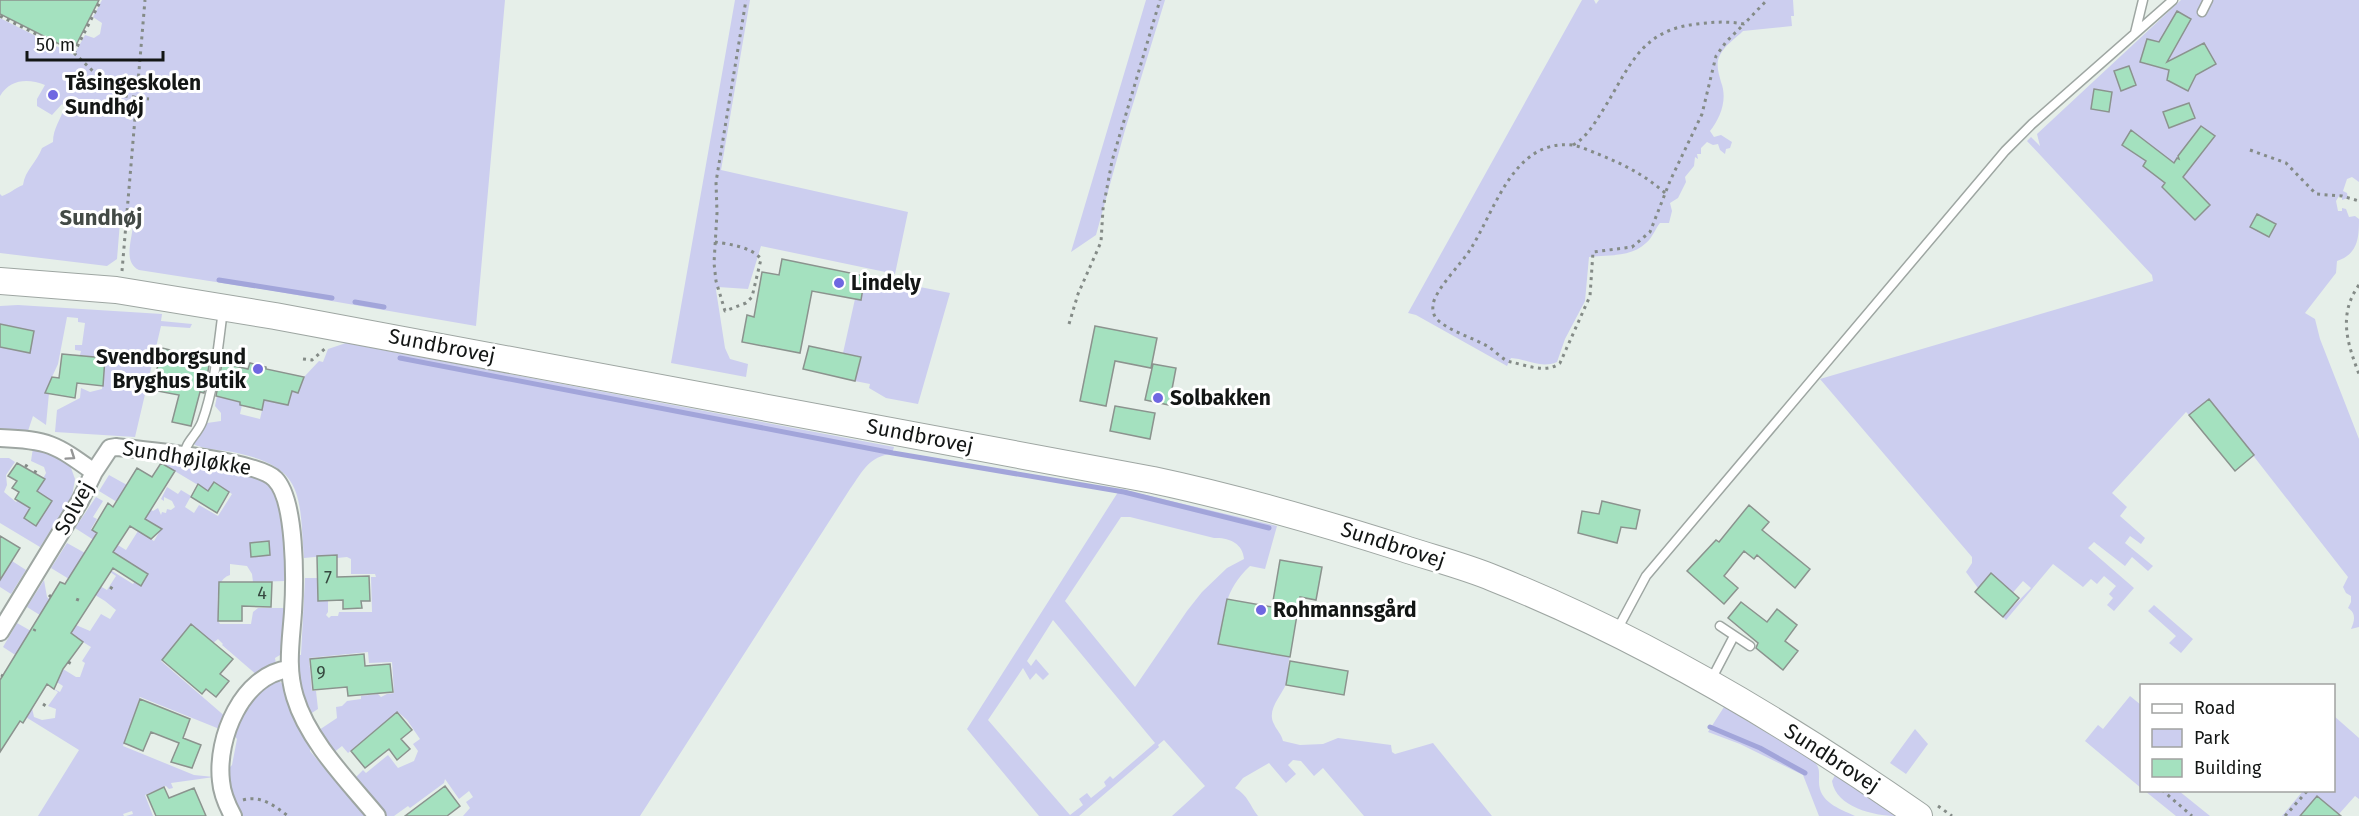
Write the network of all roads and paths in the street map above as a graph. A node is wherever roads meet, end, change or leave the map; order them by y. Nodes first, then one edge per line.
1 (101, 0) edge
2 (145, 0) edge
3 (746, 0) edge
4 (1161, 0) edge
5 (1767, 0) edge
6 (2143, 0) edge
7 (2165, 0) edge
8 (2173, 0) edge
9 (2208, 0) edge
10 (2202, 12) dead end
11 (2155, 15) junction
12 (0, 16) edge
13 (1744, 24) junction
14 (2134, 33) junction
15 (74, 53) junction
16 (137, 98) junction
17 (149, 99) dead end
18 (1573, 145) junction
19 (2250, 150) dead end
20 (1665, 193) junction
21 (2359, 201) edge
22 (715, 242) junction
23 (122, 272) dead end
24 (0, 281) edge
25 (2359, 285) edge
26 (0, 298) edge
27 (214, 307) junction
28 (1069, 324) dead end
29 (333, 342) dead end
30 (303, 359) dead end
31 (2359, 374) edge
32 (0, 438) edge
33 (184, 455) junction
34 (25, 465) dead end
35 (30, 468) dead end
36 (34, 471) dead end
37 (94, 472) junction
38 (39, 474) dead end
39 (80, 596) dead end
40 (77, 601) dead end
41 (1620, 624) junction
42 (1720, 626) dead end
43 (0, 632) edge
44 (1734, 636) junction
45 (1750, 646) dead end
46 (289, 669) junction
47 (1709, 683) junction
48 (2164, 792) edge
49 (2306, 792) edge
50 (231, 813) edge
51 (288, 816) edge
52 (377, 816) edge
53 (1919, 816) edge
54 (2192, 816) edge
55 (2286, 816) edge

1 - 15 path
2 - 16 path
3 - 22 path
4 - 28 path
5 - 13 path
6 - 14 lane
7 - 11 lane
8 - 11 lane
9 - 10 lane
11 - 14 lane
12 - 15 path
13 - 18 path
13 - 20 path
14 - 41 lane
15 - 16 path
16 - 17 path
16 - 23 path
18 - 20 path
18 - 20 path
19 - 21 path
22 - 22 path
24 - 27 main road, Sundbrovej
25 - 31 path
26 - 27 main road, Sundbrovej
27 - 33 lane
27 - 41 main road, Sundbrovej
29 - 30 path
32 -> 37 street, Solvej
33 - 37 street, Sundhøjløkke
33 - 46 street, Sundhøjløkke
34 - 35 path
36 - 38 path
37 - 43 street, Solvej
39 - 40 path
41 - 47 main road, Sundbrovej
42 - 44 lane
44 - 45 lane
44 - 47 lane
46 - 50 street
46 - 52 street, Sundhøjløkke
47 - 53 main road, Sundbrovej
48 - 54 path
49 - 55 path
50 - 51 path

